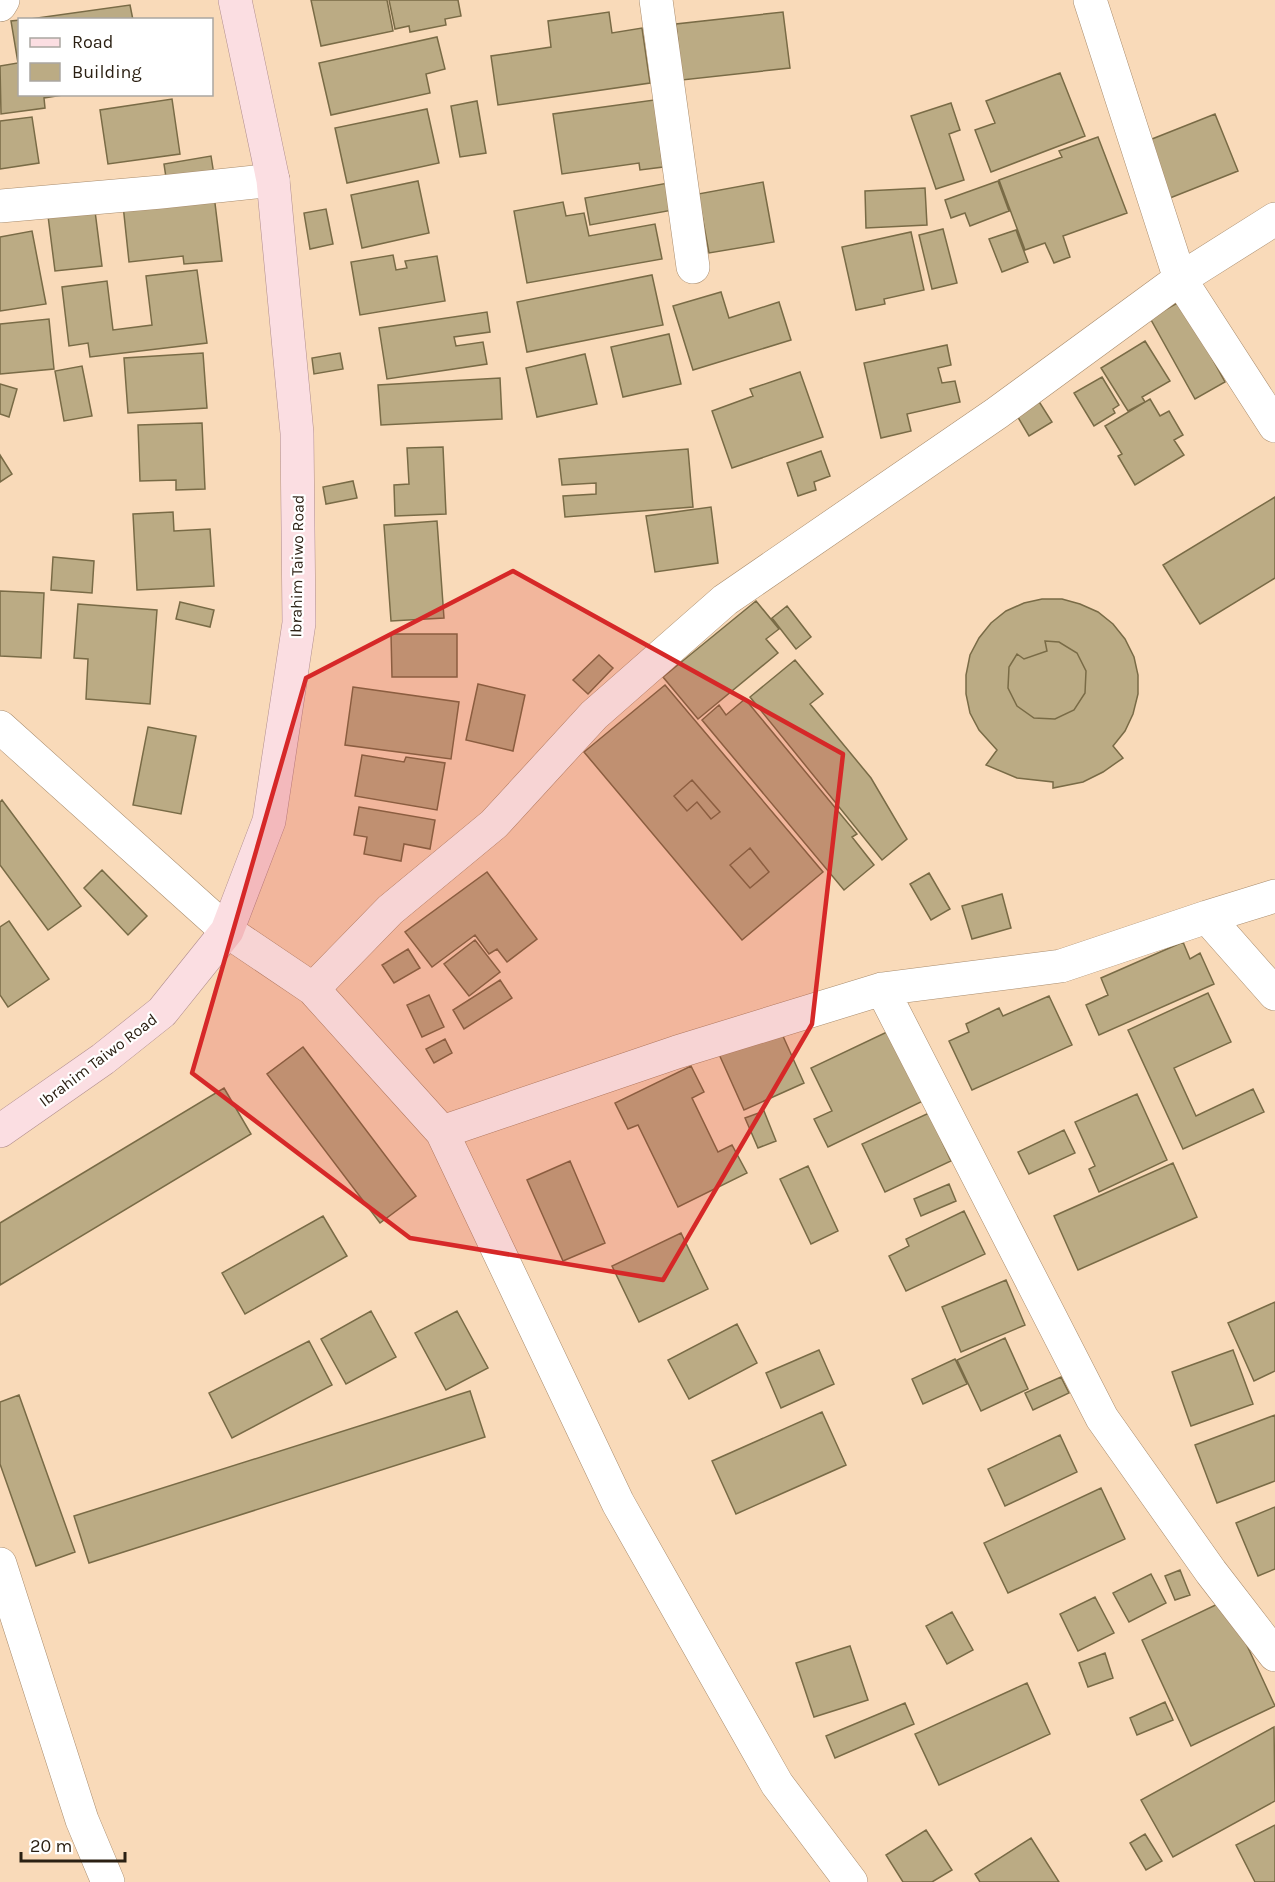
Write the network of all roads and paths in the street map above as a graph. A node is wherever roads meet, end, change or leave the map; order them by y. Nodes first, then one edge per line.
1 (3, 0) edge
2 (235, 0) edge
3 (656, 0) edge
4 (1090, 0) edge
5 (0, 4) edge
6 (273, 180) junction
7 (0, 206) edge
8 (1275, 219) edge
9 (693, 267) dead end
10 (1180, 279) junction
11 (1275, 426) edge
12 (0, 727) edge
13 (1275, 896) edge
14 (1208, 917) junction
15 (227, 931) junction
16 (313, 989) junction
17 (882, 989) junction
18 (1275, 994) edge
19 (0, 1131) edge
20 (442, 1132) junction
21 (0, 1564) edge
22 (1275, 1655) edge
23 (108, 1882) edge
24 (851, 1882) edge

1 - 5 street
2 - 6 main road, Ibrahim Taiwo Road
3 - 9 street
4 - 10 street
6 - 7 street
6 - 15 main road, Ibrahim Taiwo Road
8 - 10 street
10 - 11 street
10 - 16 street
12 - 15 street
13 - 14 street
14 - 17 street
14 - 18 street
15 - 16 street
15 - 19 main road, Ibrahim Taiwo Road
16 - 20 street
17 - 20 street
17 - 22 street
20 - 24 street
21 - 23 street

